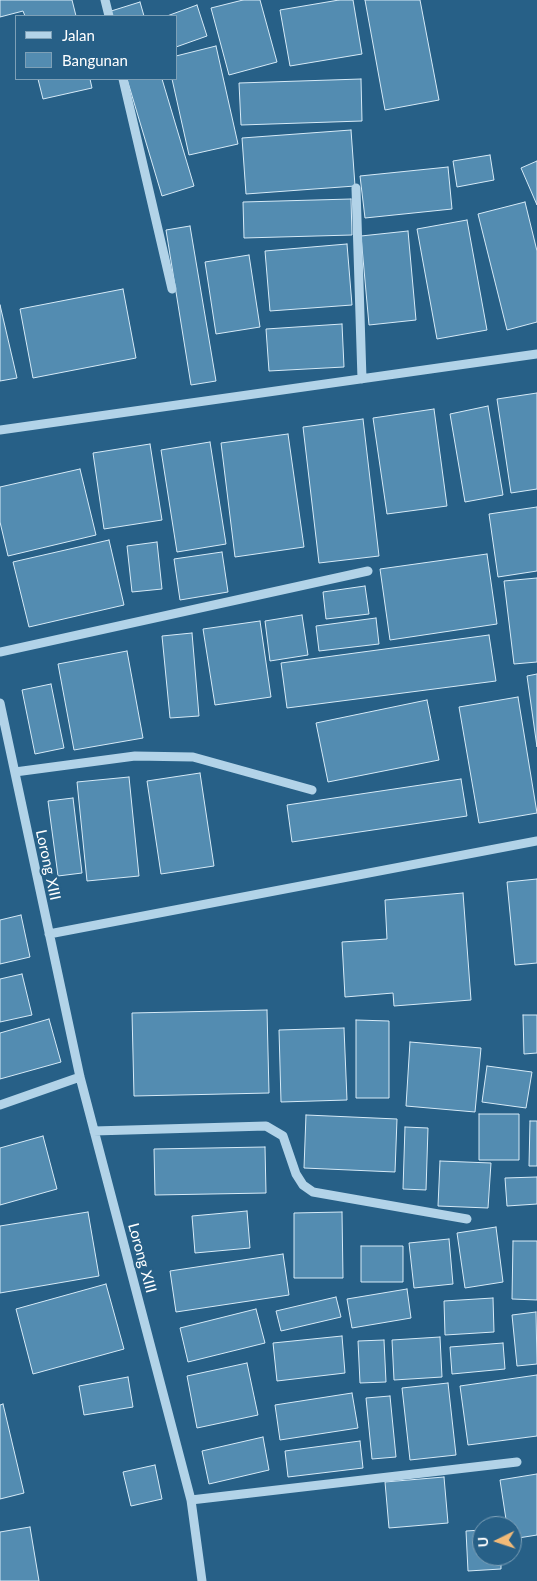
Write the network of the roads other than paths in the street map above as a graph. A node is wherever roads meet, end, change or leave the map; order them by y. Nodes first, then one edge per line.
1 (105, 0) edge
2 (109, 15) edge
3 (123, 80) edge
4 (356, 188) dead end
5 (172, 289) dead end
6 (537, 354) edge
7 (362, 379) junction
8 (0, 430) edge
9 (368, 571) dead end
10 (0, 652) edge
11 (0, 702) edge
12 (15, 772) junction
13 (312, 790) dead end
14 (537, 841) edge
15 (48, 934) junction
16 (80, 1077) junction
17 (0, 1105) edge
18 (94, 1131) junction
19 (467, 1220) dead end
20 (517, 1462) dead end
21 (191, 1500) junction
22 (202, 1581) edge

1 - 2 street
3 - 5 street
4 - 7 street
6 - 7 street
7 - 8 street
9 - 10 street
11 - 12 street, Lorong XIII
12 - 13 street
12 - 15 street, Lorong XIII
14 - 15 street
15 - 16 street, Lorong XIII
16 - 17 street
16 - 18 street, Lorong XIII
18 - 19 street
18 - 21 street, Lorong XIII
20 - 21 street
21 - 22 street, Lorong XIII

